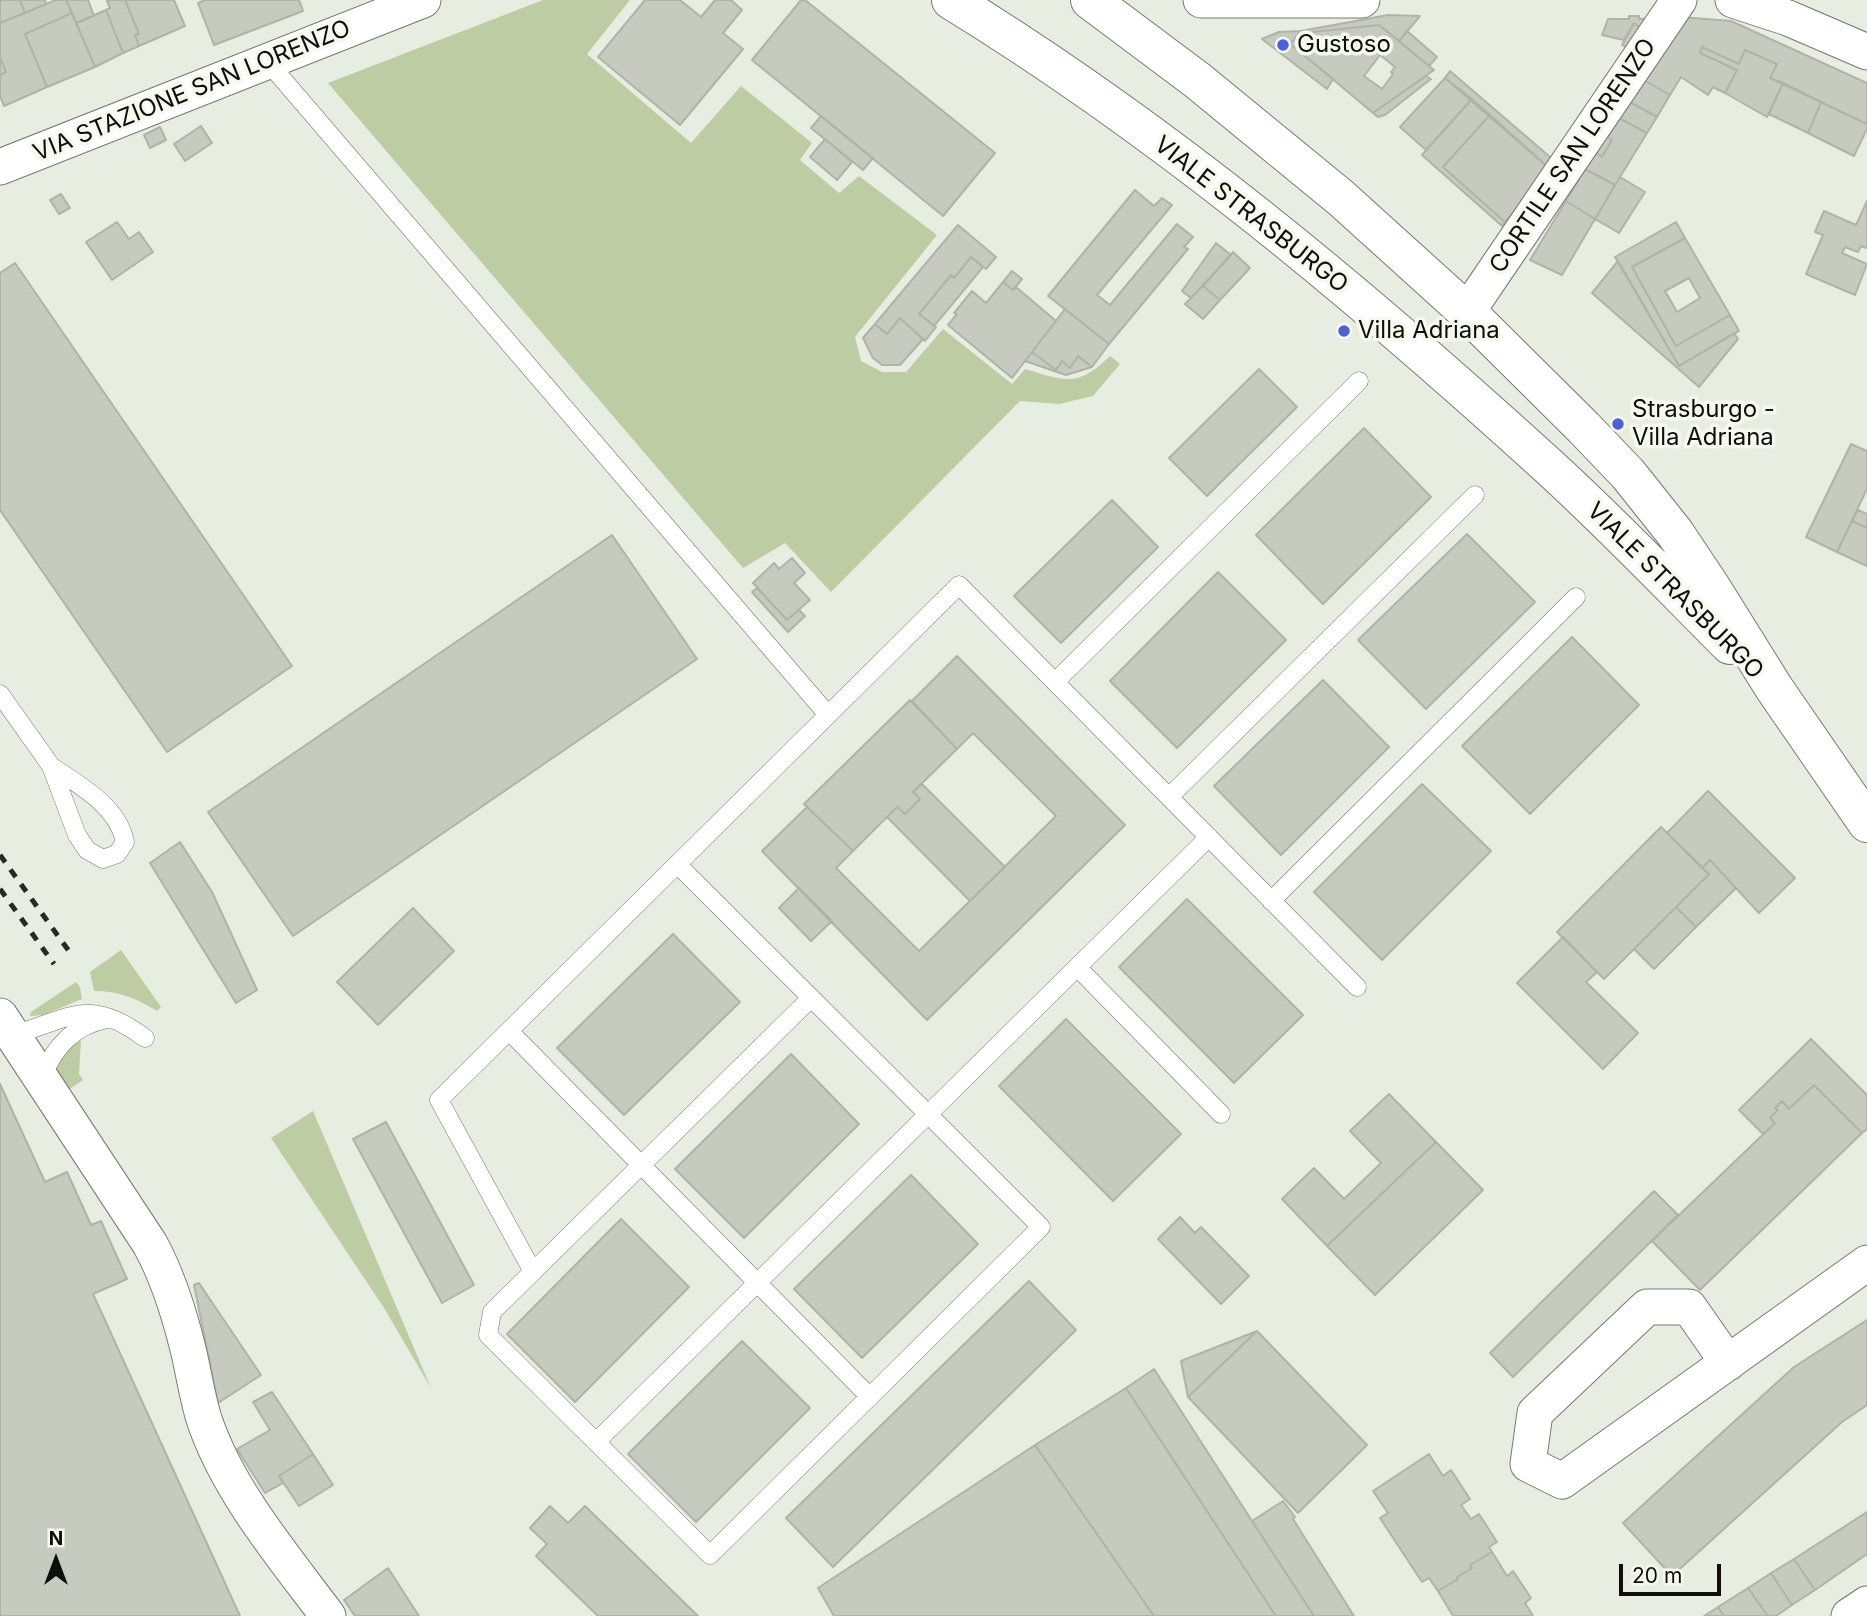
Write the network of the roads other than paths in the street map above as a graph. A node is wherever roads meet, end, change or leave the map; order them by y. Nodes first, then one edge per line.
1 (423, 0) edge
2 (951, 0) edge
3 (1090, 0) edge
4 (1201, 0) edge
5 (1362, 0) edge
6 (1679, 0) edge
7 (1733, 0) edge
8 (1867, 52) edge
9 (267, 61) junction
10 (0, 167) edge
11 (1467, 312) junction
12 (1536, 379) junction
13 (1359, 382) dead end
14 (1498, 422) junction
15 (1475, 495) dead end
16 (1576, 597) dead end
17 (1055, 682) junction
18 (1774, 688) junction
19 (0, 694) edge
20 (828, 715) junction
21 (51, 766) junction
22 (1170, 797) junction
23 (1867, 824) edge
24 (1209, 837) junction
25 (677, 864) junction
26 (1271, 901) junction
27 (1078, 968) junction
28 (1357, 987) dead end
29 (811, 998) junction
30 (114, 1018) junction
31 (7, 1025) edge
32 (509, 1031) junction
33 (145, 1038) dead end
34 (41, 1077) junction
35 (1221, 1114) dead end
36 (929, 1115) junction
37 (642, 1165) junction
38 (1867, 1263) edge
39 (533, 1272) junction
40 (758, 1283) junction
41 (1728, 1363) junction
42 (870, 1397) junction
43 (596, 1442) junction
44 (1867, 1604) edge
45 (328, 1616) edge
46 (1849, 1616) edge

1 - 9 street, VIA STAZIONE SAN LORENZO
2 - 14 street, VIALE STRASBURGO
3 - 11 street, VIALE STRASBURGO
4 - 5 street
6 - 11 street, CORTILE SAN LORENZO
7 - 8 street
9 - 10 street, VIA STAZIONE SAN LORENZO
9 - 20 lane
11 - 12 street, VIALE STRASBURGO
12 - 14 street
12 - 18 street, VIALE STRASBURGO
13 - 17 lane
14 - 18 street, VIALE STRASBURGO
15 - 22 lane
16 - 26 lane
17 - 20 lane
17 - 22 lane
18 - 23 street, VIALE STRASBURGO
19 - 21 lane
20 - 25 lane
21 - 21 lane
22 - 24 lane
24 - 26 lane
24 - 27 lane
25 - 29 lane
25 - 32 lane
26 - 28 lane
27 - 35 lane
27 - 36 lane
29 - 36 lane
29 - 37 lane
30 - 31 lane
30 - 33 lane
30 - 34 lane
31 - 34 street
32 - 37 lane
32 - 39 lane
34 - 45 street
36 - 40 lane
36 - 42 lane
37 - 39 lane
37 - 40 lane
38 - 41 street
39 - 43 lane
40 - 42 lane
40 - 43 lane
41 - 41 street
42 - 43 lane
44 - 46 street

